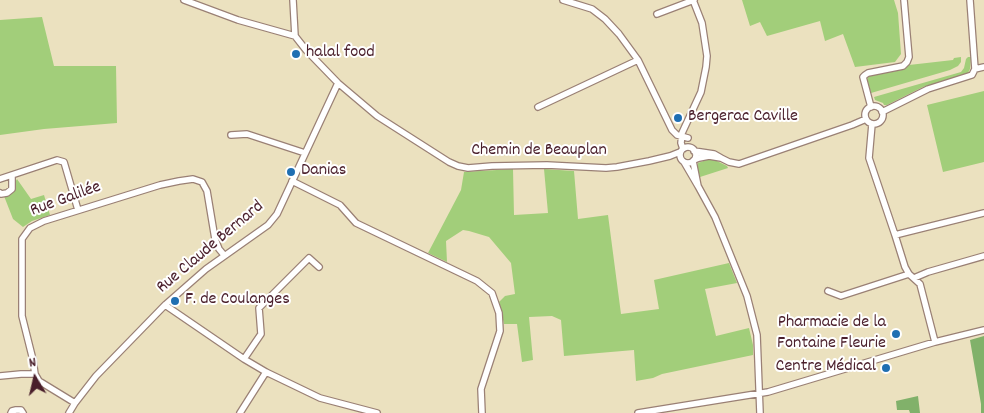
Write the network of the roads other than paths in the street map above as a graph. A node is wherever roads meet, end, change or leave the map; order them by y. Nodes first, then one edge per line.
1 (184, 0) edge
2 (293, 0) edge
3 (563, 0) edge
4 (694, 0) edge
5 (904, 0) edge
6 (970, 0) edge
7 (657, 14) dead end
8 (295, 36) junction
9 (638, 60) junction
10 (984, 67) edge
11 (975, 68) junction
12 (338, 82) junction
13 (538, 107) dead end
14 (871, 107) junction
15 (882, 112) junction
16 (866, 119) junction
17 (872, 124) junction
18 (231, 135) dead end
19 (685, 137) junction
20 (682, 150) junction
21 (693, 150) junction
22 (305, 153) junction
23 (721, 158) junction
24 (693, 160) junction
25 (683, 161) junction
26 (649, 162) junction
27 (12, 175) junction
28 (0, 178) edge
29 (292, 181) junction
30 (698, 186) junction
31 (0, 193) edge
32 (78, 210) junction
33 (984, 213) edge
34 (895, 235) junction
35 (224, 255) junction
36 (984, 256) edge
37 (319, 267) dead end
38 (911, 276) junction
39 (828, 291) dead end
40 (165, 305) junction
41 (984, 330) edge
42 (935, 342) junction
43 (244, 359) junction
44 (266, 372) junction
45 (35, 374) junction
46 (0, 376) edge
47 (759, 394) junction
48 (75, 403) junction
49 (10, 413) edge
50 (23, 413) edge
51 (69, 413) edge
52 (240, 413) edge
53 (377, 413) edge
54 (482, 413) edge
55 (638, 413) edge
56 (760, 413) edge

1 - 8 street
2 - 8 street
3 - 9 street
4 - 7 street
4 - 19 street
5 - 14 street
6 - 11 street
8 - 12 street, Chemin de Beauplan
9 - 13 street
9 - 19 street
10 - 11 street
11 - 15 street
12 - 22 street, Rue Claude Bernard
12 - 26 street, Chemin de Beauplan
14 - 15 street
14 - 16 street
15 - 17 street
16 - 17 street
16 - 23 street
17 - 34 street
18 - 22 street
19 - 20 street
19 - 21 street
20 - 21 street
20 - 25 street
20 - 26 street, Chemin de Beauplan
21 - 23 street
21 - 24 street
22 - 29 street, Rue Claude Bernard
23 - 24 street
24 - 25 street
24 - 30 street
25 - 26 street, Chemin de Beauplan
25 - 30 street
27 - 28 street
27 - 31 street
27 - 32 street
29 - 35 street, Rue Claude Bernard
29 - 54 street
30 - 47 street
32 - 35 street, Rue Galilée
32 - 45 street, Rue Galilée
33 - 34 street
34 - 38 street
35 - 40 street, Rue Claude Bernard
36 - 38 street
37 - 43 street
38 - 39 street
38 - 42 street
40 - 43 street
40 - 48 street, Rue Claude Bernard
41 - 42 street
42 - 47 street
43 - 44 street
44 - 52 street
44 - 53 street
45 - 46 street
45 - 48 street
47 - 55 street
47 - 56 street
48 - 51 street, Rue Claude Bernard
49 - 50 street

